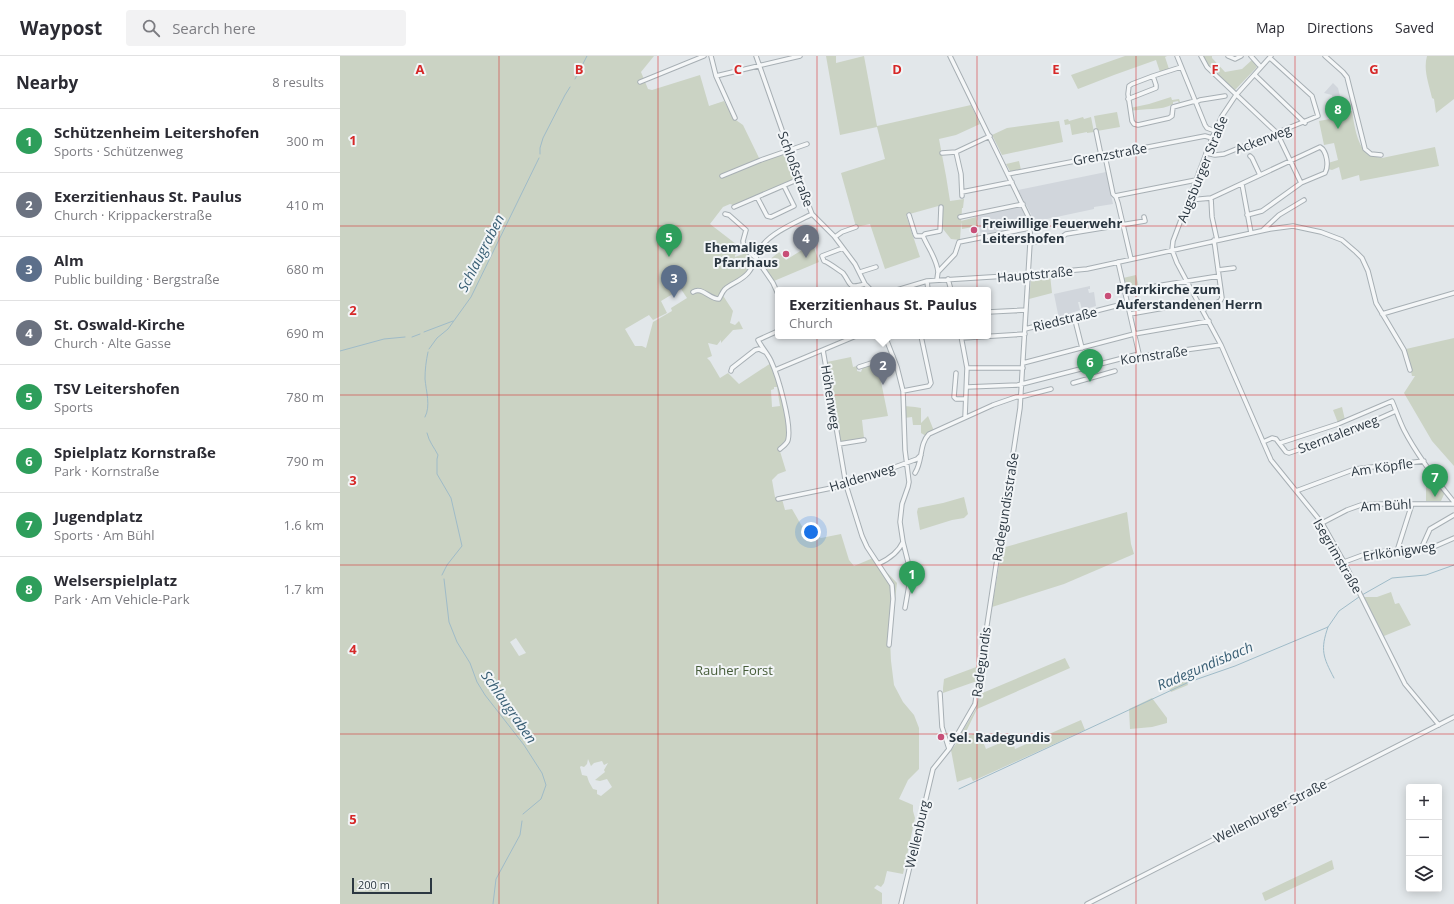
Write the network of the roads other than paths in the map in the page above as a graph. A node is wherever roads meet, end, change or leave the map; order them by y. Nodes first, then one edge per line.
1 (704, 56) edge
2 (711, 56) edge
3 (756, 56) edge
4 (800, 56) edge
5 (950, 56) edge
6 (1177, 56) edge
7 (1201, 56) edge
8 (1228, 56) edge
9 (1241, 56) edge
10 (1251, 56) edge
11 (1325, 56) edge
12 (1270, 57) edge
13 (759, 65) junction
14 (1259, 65) dead end
15 (1181, 67) junction
16 (1254, 75) junction
17 (716, 76) junction
18 (1153, 76) junction
19 (640, 82) dead end
20 (1236, 95) junction
21 (1225, 96) dead end
22 (1128, 99) junction
23 (1195, 102) junction
24 (735, 118) dead end
25 (1304, 122) junction
26 (1096, 131) dead end
27 (1215, 131) junction
28 (1277, 133) junction
29 (990, 136) junction
30 (1212, 138) junction
31 (807, 144) dead end
32 (789, 150) junction
33 (956, 152) junction
34 (942, 153) dead end
35 (1206, 153) junction
36 (1381, 155) dead end
37 (1103, 156) junction
38 (1250, 156) dead end
39 (1290, 161) junction
40 (1008, 174) junction
41 (722, 175) dead end
42 (1260, 175) junction
43 (799, 180) junction
44 (1196, 180) junction
45 (1012, 182) junction
46 (1301, 183) junction
47 (1242, 184) junction
48 (784, 186) junction
49 (1115, 196) junction
50 (757, 197) junction
51 (1211, 198) junction
52 (1189, 200) junction
53 (1304, 200) dead end
54 (1023, 204) junction
55 (734, 207) dead end
56 (941, 207) dead end
57 (725, 214) dead end
58 (812, 214) junction
59 (909, 215) dead end
60 (1247, 215) junction
61 (960, 217) dead end
62 (1144, 217) dead end
63 (1123, 224) junction
64 (856, 227) dead end
65 (1030, 228) junction
66 (1262, 230) junction
67 (1251, 233) junction
68 (923, 236) junction
69 (835, 237) junction
70 (1215, 240) junction
71 (1030, 242) junction
72 (843, 248) junction
73 (1172, 250) junction
74 (756, 258) junction
75 (1131, 259) junction
76 (1118, 262) junction
77 (876, 267) dead end
78 (1234, 268) dead end
79 (1218, 270) junction
80 (860, 272) junction
81 (938, 272) junction
82 (1028, 275) junction
83 (1219, 276) junction
84 (937, 279) junction
85 (948, 279) junction
86 (927, 280) junction
87 (1187, 281) junction
88 (865, 284) junction
89 (775, 287) edge
90 (855, 287) joint
91 (868, 287) edge
92 (906, 287) edge
93 (928, 287) edge
94 (951, 287) edge
95 (1125, 291) junction
96 (693, 292) dead end
97 (1454, 293) edge
98 (1198, 302) junction
99 (1127, 303) junction
100 (1026, 310) junction
101 (1203, 310) junction
102 (991, 312) edge
103 (1130, 314) junction
104 (1382, 314) junction
105 (1074, 316) junction
106 (1209, 321) junction
107 (1025, 329) junction
108 (775, 332) edge
109 (1025, 334) junction
110 (1134, 334) junction
111 (991, 336) edge
112 (849, 339) edge
113 (886, 339) edge
114 (922, 339) edge
115 (961, 339) edge
116 (1221, 345) junction
117 (1082, 348) junction
118 (824, 350) junction
119 (765, 352) junction
120 (1139, 354) junction
121 (894, 356) junction
122 (1023, 366) junction
123 (859, 367) dead end
124 (1086, 367) junction
125 (967, 368) junction
126 (775, 370) junction
127 (1410, 370) dead end
128 (731, 371) dead end
129 (1115, 371) dead end
130 (956, 373) dead end
131 (1090, 378) junction
132 (1073, 383) dead end
133 (1022, 384) junction
134 (967, 387) junction
135 (1051, 389) dead end
136 (903, 391) junction
137 (1021, 396) junction
138 (965, 398) junction
139 (1396, 411) junction
140 (965, 417) junction
141 (864, 440) dead end
142 (1263, 442) junction
143 (1280, 443) junction
144 (839, 444) junction
145 (780, 449) dead end
146 (921, 455) junction
147 (1424, 462) junction
148 (906, 463) junction
149 (915, 473) dead end
150 (846, 485) junction
151 (1296, 491) junction
152 (778, 499) dead end
153 (1454, 503) edge
154 (1412, 504) junction
155 (1454, 515) edge
156 (1322, 523) junction
157 (1454, 538) edge
158 (903, 542) junction
159 (1421, 549) junction
160 (1397, 551) junction
161 (1344, 562) junction
162 (878, 564) junction
163 (905, 608) dead end
164 (988, 616) joint
165 (889, 645) dead end
166 (940, 693) dead end
167 (1454, 717) edge
168 (1439, 725) junction
169 (948, 749) junction
170 (935, 765) joint
171 (901, 904) edge
172 (1086, 904) edge

1 - 19 street
2 - 17 street
3 - 13 street, Schloßstraße
4 - 13 street
5 - 29 street, Radegundisstraße
6 - 15 street
7 - 20 street
8 - 9 street
10 - 14 street
11 - 36 street
12 - 16 street, Augsburger Straße
12 - 25 street, Ackerweg
13 - 17 street
13 - 32 street, Schloßstraße
15 - 18 street
15 - 23 street
16 - 20 street, Augsburger Straße
16 - 25 street
17 - 24 street
18 - 22 street
18 - 22 street
20 - 27 street, Augsburger Straße
20 - 28 street
21 - 23 street
22 - 23 street
23 - 27 street
25 - 28 street, Ackerweg
26 - 37 street
27 - 30 street, Augsburger Straße
28 - 35 street, Ackerweg
28 - 39 street
29 - 33 street
29 - 40 street, Radegundisstraße
30 - 35 street, Augsburger Straße
30 - 37 street, Grenzstraße
31 - 32 street
32 - 41 street
32 - 43 street, Schloßstraße
33 - 34 street
33 - 45 street
35 - 44 street, Augsburger Straße
37 - 40 street, Grenzstraße
37 - 49 street
38 - 42 street
39 - 42 street
39 - 46 street
39 - 46 street
40 - 45 street, Radegundisstraße
42 - 47 street
43 - 48 street
43 - 58 street, Schloßstraße
44 - 49 street
44 - 52 street, Augsburger Straße
45 - 54 street, Radegundisstraße
46 - 60 street
47 - 51 street
47 - 60 street
48 - 50 street
48 - 50 street
49 - 63 street
50 - 55 street
51 - 52 street
51 - 70 street
52 - 73 street, Augsburger Straße
53 - 66 street
54 - 61 street
54 - 65 street, Radegundisstraße
56 - 68 street
57 - 74 street
58 - 69 street, Schloßstraße
58 - 74 street
59 - 68 street
60 - 67 street
62 - 63 street
63 - 71 street
63 - 75 street
64 - 69 street
65 - 71 street, Radegundisstraße
65 - 81 street
66 - 67 street, Hauptstraße
66 - 104 street, Hauptstraße
67 - 70 street, Hauptstraße
68 - 81 street
69 - 72 street, Schloßstraße
70 - 73 street, Hauptstraße
70 - 79 street
71 - 82 street, Radegundisstraße
72 - 80 street, Schloßstraße
72 - 90 street
73 - 75 street, Hauptstraße
73 - 87 street, Isegrimstraße
74 - 89 street
74 - 96 street
75 - 76 street, Hauptstraße
76 - 82 street, Hauptstraße
76 - 95 street
77 - 80 street
78 - 79 street
79 - 83 street
80 - 88 street, Schloßstraße
81 - 84 street
82 - 85 street, Hauptstraße
82 - 100 street, Radegundisstraße
83 - 87 street
83 - 101 street
84 - 85 street, Hauptstraße
84 - 86 street, Hauptstraße
85 - 94 street
86 - 92 street, Hauptstraße
86 - 93 street
87 - 95 street
87 - 98 street, Isegrimstraße
88 - 90 street
88 - 91 street, Schloßstraße
95 - 99 street
97 - 104 street
98 - 101 street, Isegrimstraße
98 - 103 street
99 - 103 street
99 - 105 street, Riedstraße
100 - 102 street
100 - 107 street, Radegundisstraße
101 - 106 street, Isegrimstraße
103 - 110 street
104 - 127 street, Hauptstraße
105 - 107 street, Riedstraße
105 - 117 street
106 - 110 street
106 - 116 street, Isegrimstraße
107 - 109 street, Radegundisstraße
108 - 119 street
109 - 111 street
109 - 122 street, Radegundisstraße
110 - 117 street
110 - 120 street
112 - 118 street
113 - 121 street
114 - 136 street
115 - 125 street
116 - 120 street, Kornstraße
116 - 142 street, Isegrimstraße
117 - 122 street
118 - 126 street
118 - 144 street, Höhenweg
119 - 126 street
119 - 128 street
120 - 124 street, Kornstraße
121 - 123 street
121 - 136 street
122 - 125 street
122 - 133 street, Radegundisstraße
124 - 131 street
124 - 133 street, Kornstraße
125 - 134 street
126 - 145 street
129 - 131 street, Kornstraße
130 - 138 street
131 - 132 street, Kornstraße
133 - 134 street, Kornstraße
133 - 137 street, Radegundisstraße
134 - 138 street
135 - 137 street
136 - 148 street
137 - 140 street
137 - 164 street, Radegundisstraße
138 - 140 street
139 - 143 street, Sterntalerweg
139 - 143 street
139 - 147 street
140 - 146 street
141 - 144 street, Höhenweg
142 - 143 street, Sterntalerweg
142 - 151 street, Isegrimstraße
144 - 150 street, Höhenweg
146 - 148 street, Haldenweg
146 - 149 street
147 - 151 street, Am Köpfle
147 - 153 street
148 - 150 street, Haldenweg
148 - 158 street
150 - 152 street, Haldenweg
150 - 162 street, Höhenweg
151 - 156 street, Isegrimstraße
153 - 154 street, Am Bühl
154 - 156 street, Am Bühl
154 - 160 street
155 - 159 street
156 - 161 street, Isegrimstraße
157 - 159 street, Erlkönigweg
158 - 162 street
158 - 163 street
159 - 160 street, Erlkönigweg
160 - 161 street, Erlkönigweg
161 - 168 street, Isegrimstraße
162 - 165 street, Höhenweg
164 - 169 street, Radegundis
166 - 169 street
167 - 168 street, Wellenburger Straße
168 - 172 street, Wellenburger Straße
169 - 170 street, Radegundis
170 - 171 street, Wellenburg

